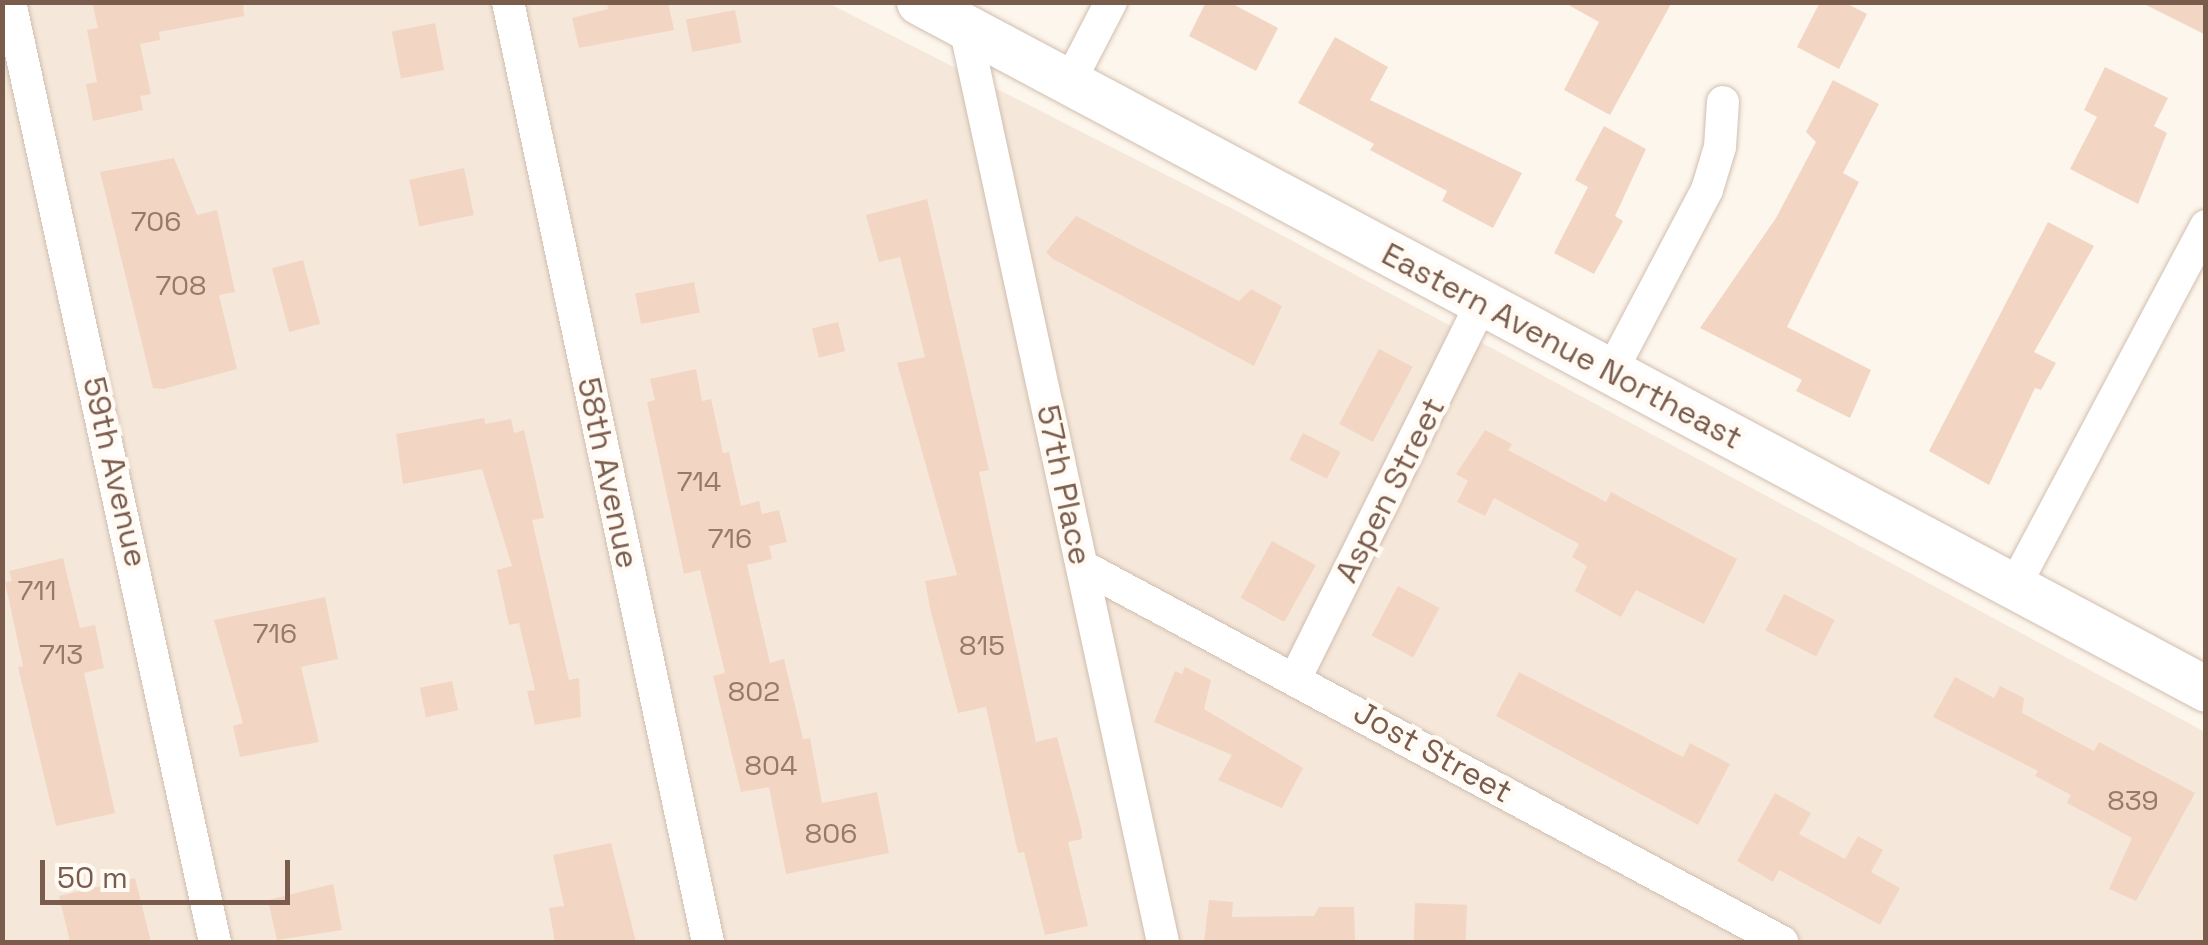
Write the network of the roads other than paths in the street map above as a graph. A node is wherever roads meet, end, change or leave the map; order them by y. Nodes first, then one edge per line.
1 (10, 2) edge
2 (508, 2) edge
3 (919, 2) edge
4 (1111, 2) edge
5 (966, 28) junction
6 (1069, 82) junction
7 (1723, 102) dead end
8 (2206, 226) edge
9 (1482, 303) junction
10 (1611, 372) junction
11 (1082, 566) junction
12 (2014, 587) junction
13 (1296, 677) junction
14 (2206, 689) edge
15 (215, 942) edge
16 (708, 942) edge
17 (1163, 942) edge
18 (1782, 942) edge

1 - 15 street, 59th Avenue
2 - 16 street, 58th Avenue
3 - 5 main road, Eastern Avenue Northeast
4 - 6 street
5 - 6 main road, Eastern Avenue Northeast
5 - 11 street, 57th Place
6 - 9 main road, Eastern Avenue Northeast
7 - 10 street
8 - 12 street
9 - 10 main road, Eastern Avenue Northeast
9 - 13 street, Aspen Street
10 - 12 main road, Eastern Avenue Northeast
11 - 13 street, Jost Street
11 - 17 street, 57th Place
12 - 14 main road, Eastern Avenue Northeast
13 - 18 street, Jost Street

